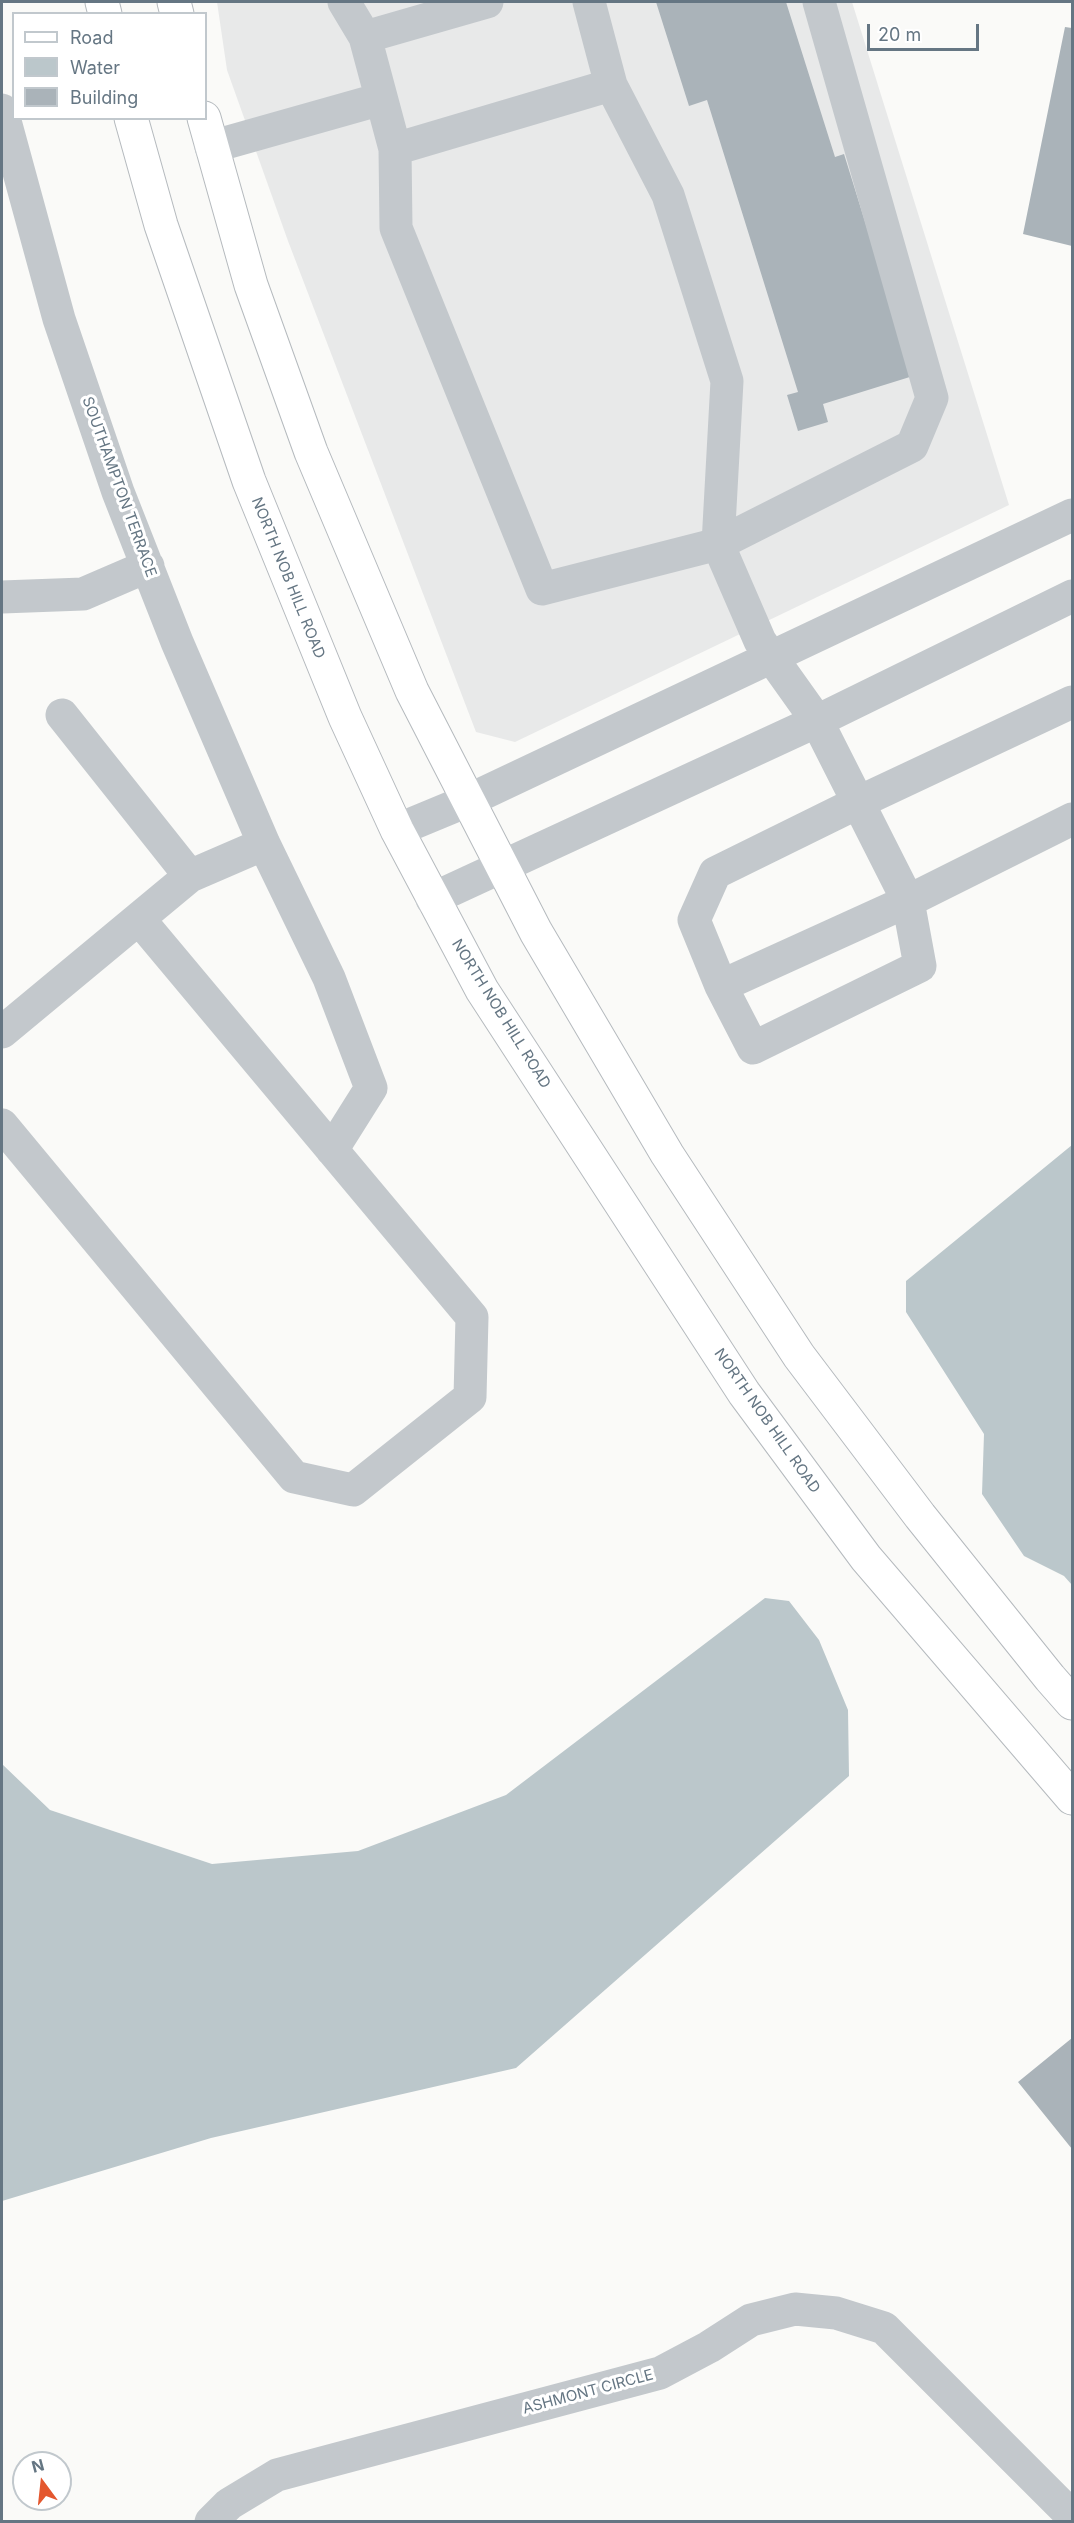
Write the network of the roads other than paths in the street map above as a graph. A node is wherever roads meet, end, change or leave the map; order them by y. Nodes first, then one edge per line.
1 (344, 2) edge
2 (487, 2) edge
3 (589, 2) edge
4 (819, 2) edge
5 (365, 36) junction
6 (611, 85) junction
7 (381, 99) junction
8 (2, 110) edge
9 (132, 120) edge
10 (207, 133) edge
11 (395, 149) junction
12 (1072, 515) edge
13 (718, 544) junction
14 (148, 566) junction
15 (1072, 596) edge
16 (2, 597) edge
17 (772, 657) junction
18 (1072, 702) edge
19 (62, 715) dead end
20 (817, 721) junction
21 (467, 801) junction
22 (857, 803) junction
23 (1072, 819) edge
24 (397, 830) junction
25 (266, 848) junction
26 (500, 867) junction
27 (190, 876) junction
28 (432, 899) junction
29 (908, 901) junction
30 (139, 919) junction
31 (721, 986) junction
32 (2, 1032) edge
33 (2, 1125) edge
34 (332, 1150) junction
35 (1072, 1703) edge
36 (1072, 1798) edge
37 (1072, 2516) edge
38 (211, 2522) edge

1 - 5 street
2 - 5 street
3 - 6 street
4 - 13 street
5 - 7 street
6 - 11 street
6 - 13 street
7 - 10 street
7 - 11 street
8 - 14 street, SOUTHAMPTON TERRACE
9 - 24 main road, NORTH NOB HILL ROAD
10 - 21 main road
11 - 13 street
12 - 17 street
13 - 17 street
14 - 16 street
14 - 25 street, SOUTHAMPTON TERRACE
15 - 20 street
17 - 20 street
17 - 21 street
18 - 22 street
19 - 27 street
20 - 22 street
20 - 26 street
21 - 24 street
21 - 26 main road
22 - 29 street
22 - 31 street
23 - 29 street
24 - 28 main road, NORTH NOB HILL ROAD
25 - 27 street
25 - 34 street, SOUTHAMPTON TERRACE
26 - 28 street
26 - 35 main road
27 - 30 street
28 - 36 main road, NORTH NOB HILL ROAD
29 - 31 street
29 - 31 street
30 - 32 street
30 - 34 street
33 - 34 street
37 - 38 street, ASHMONT CIRCLE

